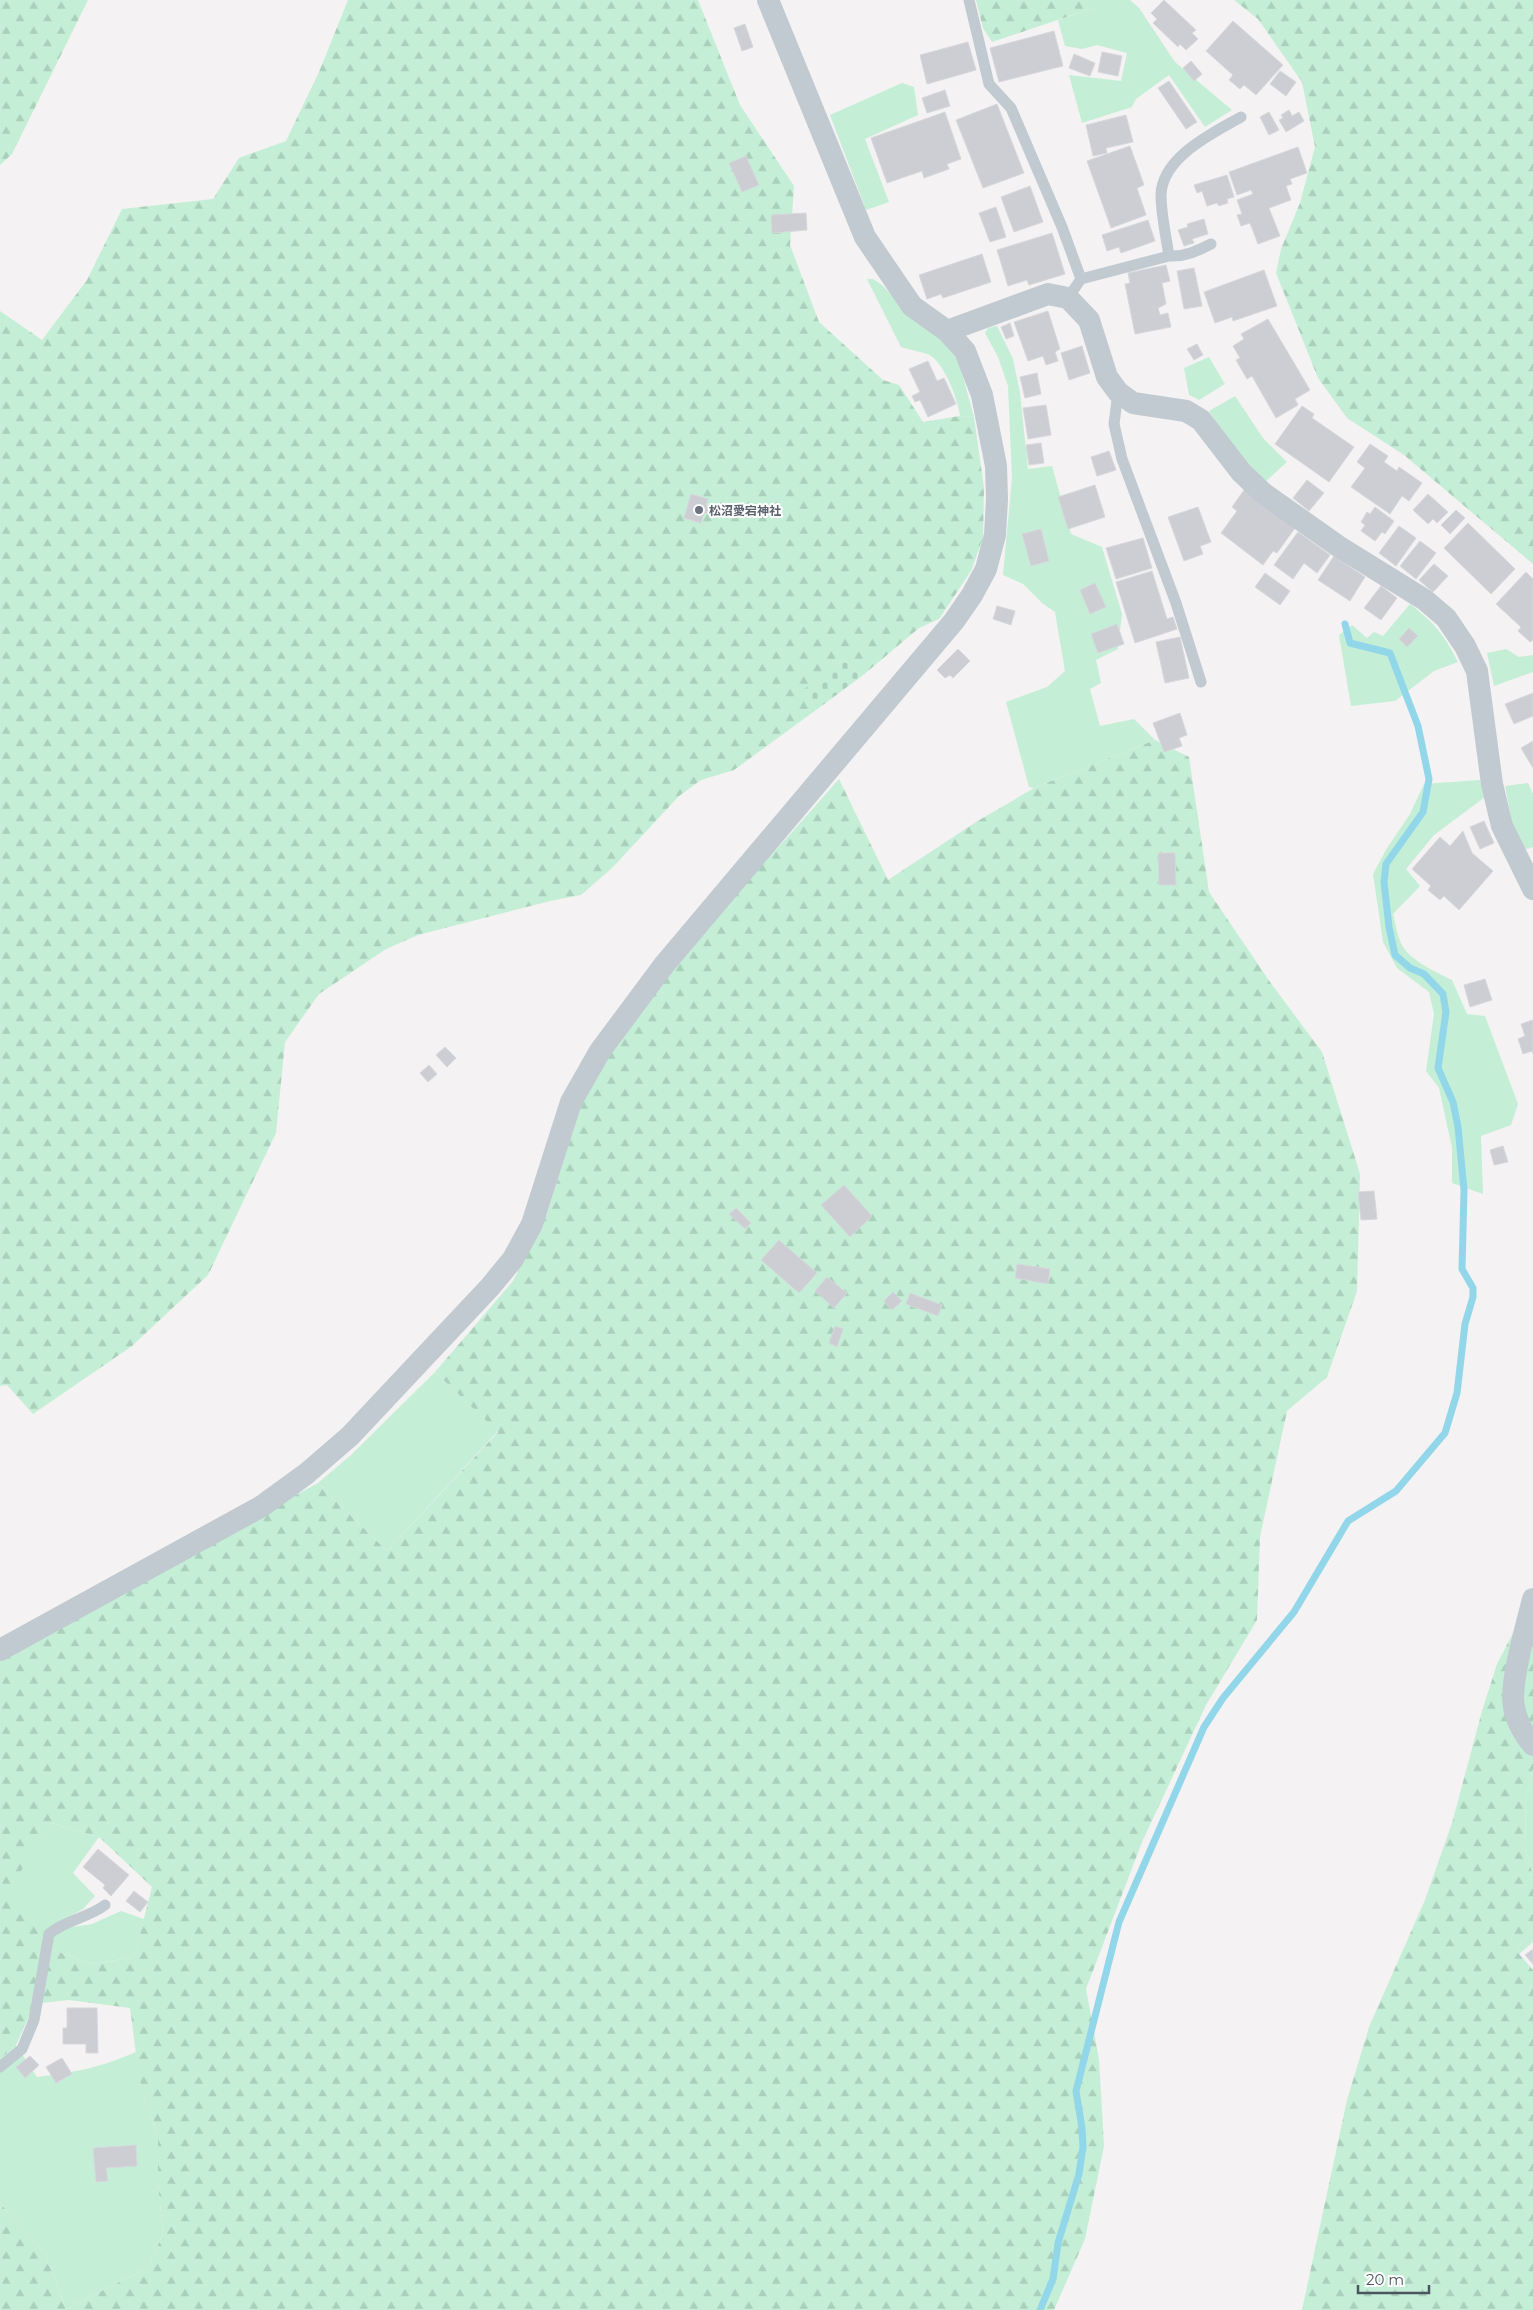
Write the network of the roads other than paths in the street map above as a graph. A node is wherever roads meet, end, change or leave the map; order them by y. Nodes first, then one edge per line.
1 (768, 0) edge
2 (969, 0) edge
3 (1241, 118) dead end
4 (1211, 244) dead end
5 (1169, 256) junction
6 (1081, 279) junction
7 (1068, 298) junction
8 (947, 331) junction
9 (1118, 392) junction
10 (1201, 682) dead end
11 (1533, 889) edge
12 (1533, 1599) edge
13 (0, 1650) edge
14 (1533, 1745) edge
15 (105, 1905) dead end
16 (0, 2067) edge

1 - 8 street
2 - 6 lane
3 - 5 lane
4 - 5 lane
5 - 6 lane
6 - 7 lane
7 - 8 street
7 - 9 street
8 - 13 street
9 - 10 lane
9 - 11 street
12 - 14 street
15 - 16 lane

